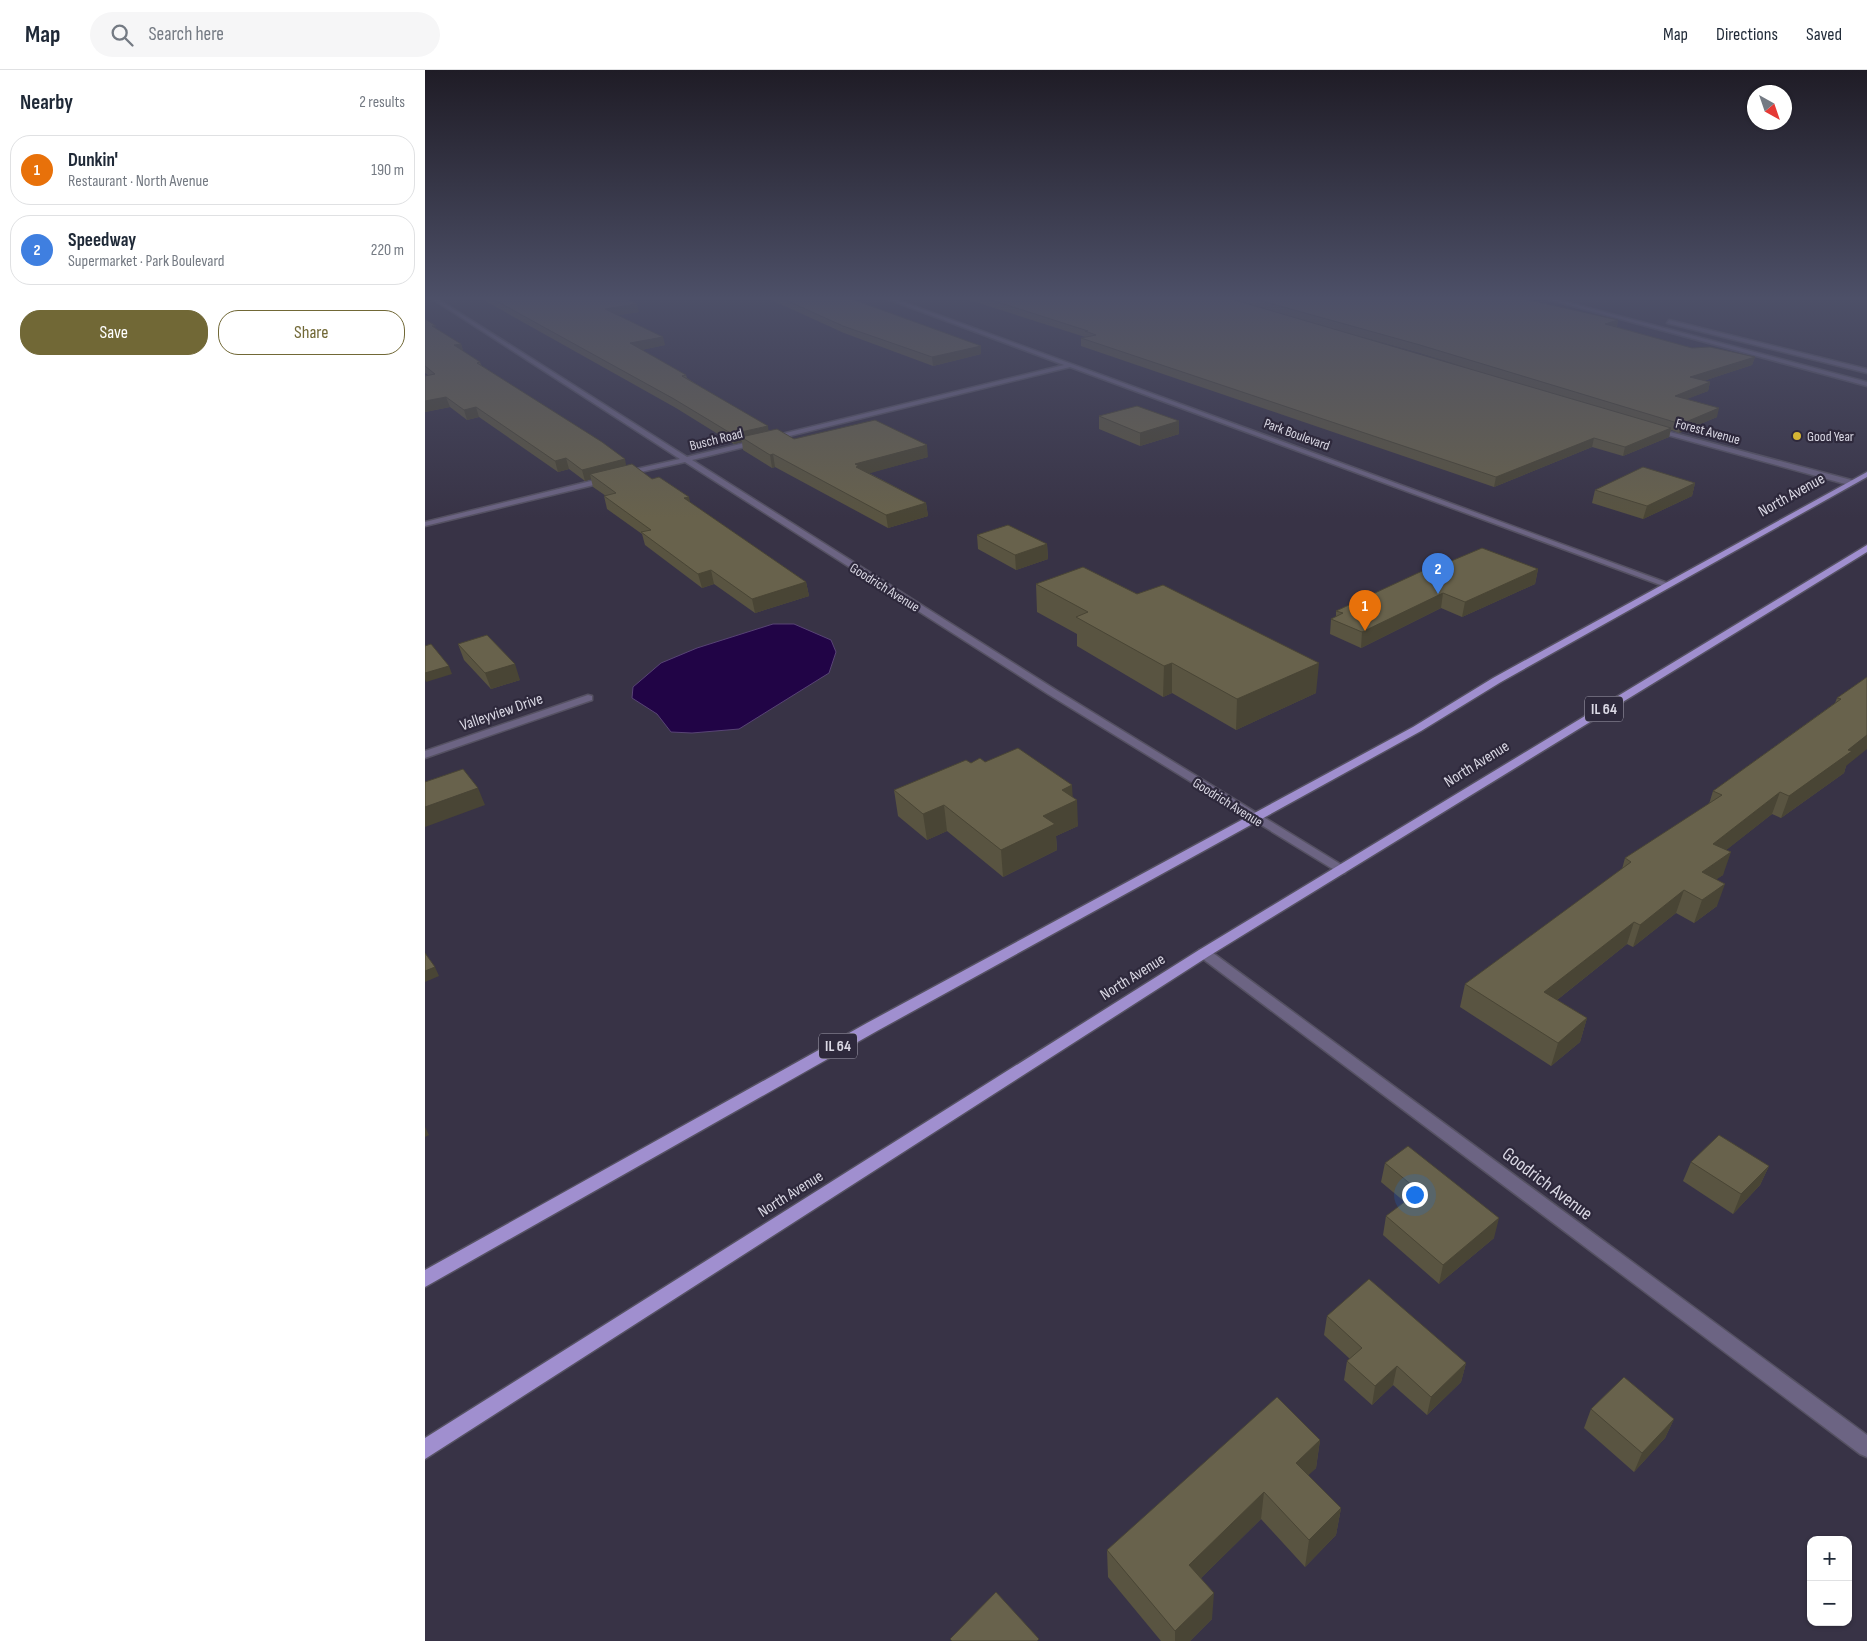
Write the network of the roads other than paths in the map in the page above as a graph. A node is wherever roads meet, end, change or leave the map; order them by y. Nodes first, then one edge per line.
1 (547, 371) edge
2 (1044, 371) edge
3 (1087, 371) edge
4 (1820, 371) edge
5 (1867, 384) edge
6 (1646, 427) edge
7 (684, 460) junction
8 (1867, 474) edge
9 (1852, 483) junction
10 (425, 524) edge
11 (1867, 548) edge
12 (1669, 585) junction
13 (588, 698) dead end
14 (425, 755) edge
15 (1253, 817) junction
16 (1341, 870) junction
17 (1204, 953) junction
18 (425, 1280) edge
19 (1867, 1447) edge
20 (425, 1449) edge

1 - 7 street, Goodrich Avenue
2 - 7 street, Busch Road
3 - 12 street, Park Boulevard
4 - 5 street
6 - 9 street, Forest Avenue
7 - 10 street, Busch Road
7 - 15 street, Goodrich Avenue
8 - 9 main road, North Avenue / IL 64
9 - 12 main road, North Avenue / IL 64
11 - 16 main road, North Avenue / IL 64
12 - 15 main road, North Avenue / IL 64
13 - 14 street, Valleyview Drive
15 - 16 street, Goodrich Avenue
15 - 18 main road, North Avenue / IL 64
16 - 17 main road, North Avenue / IL 64
17 - 19 street, Goodrich Avenue
17 - 20 main road, North Avenue / IL 64

